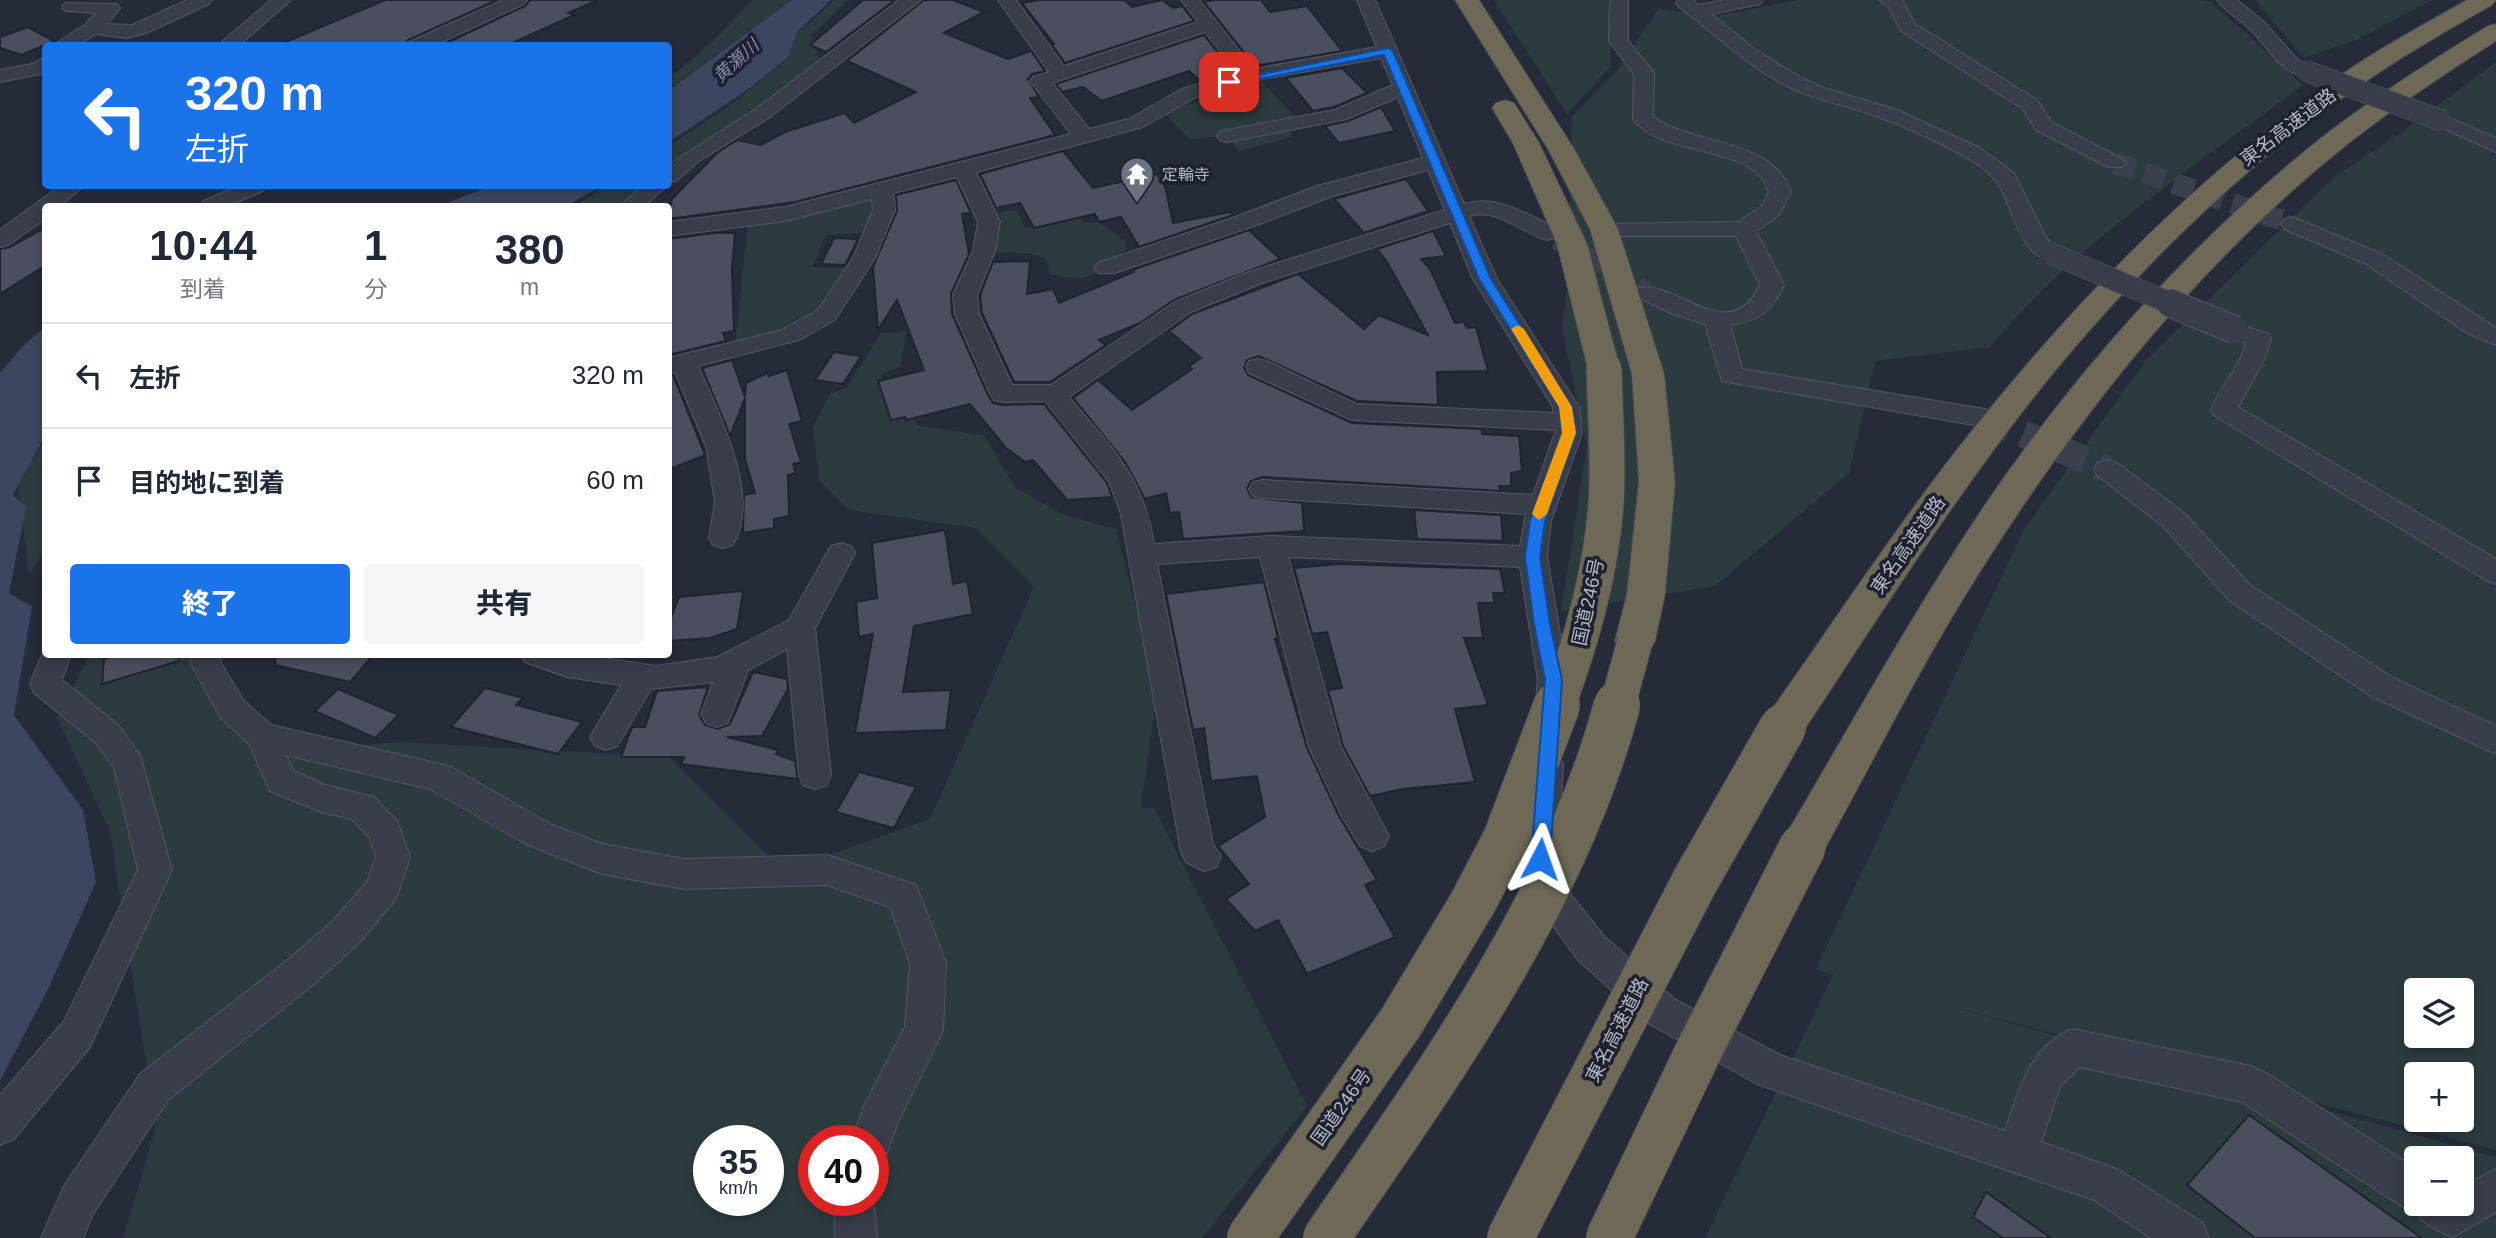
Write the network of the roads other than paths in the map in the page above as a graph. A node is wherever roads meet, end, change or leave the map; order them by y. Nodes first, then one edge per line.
1 (203, 0) edge
2 (282, 0) edge
3 (518, 0) edge
4 (912, 0) edge
5 (1007, 0) edge
6 (1190, 0) edge
7 (1366, 0) edge
8 (1439, 0) edge
9 (1467, 0) edge
10 (1619, 0) edge
11 (1754, 0) edge
12 (1889, 0) edge
13 (2226, 0) edge
14 (2484, 0) edge
15 (1689, 6) edge
16 (71, 7) dead end
17 (1210, 24) junction
18 (93, 28) junction
19 (2496, 31) edge
20 (68, 42) edge
21 (235, 42) edge
22 (425, 42) edge
23 (1388, 51) junction
24 (42, 66) edge
25 (1060, 74) junction
26 (0, 76) edge
27 (1249, 76) junction
28 (1403, 88) junction
29 (1227, 136) dead end
30 (1084, 137) junction
31 (2496, 146) edge
32 (1434, 162) junction
33 (2115, 163) tunnel mouth
34 (964, 169) junction
35 (672, 173) edge
36 (69, 189) edge
37 (248, 189) edge
38 (652, 189) edge
39 (882, 190) junction
40 (51, 203) edge
41 (218, 203) edge
42 (635, 203) edge
43 (42, 210) edge
44 (1455, 214) junction
45 (2292, 224) tunnel mouth
46 (672, 228) edge
47 (1604, 229) junction
48 (1744, 229) junction
49 (1547, 233) tunnel mouth
50 (0, 240) edge
51 (1106, 268) dead end
52 (1647, 293) tunnel mouth
53 (1716, 319) junction
54 (2496, 337) edge
55 (676, 365) edge
56 (1258, 367) dead end
57 (1054, 395) junction
58 (1985, 418) tunnel mouth
59 (1567, 422) junction
60 (2107, 469) tunnel mouth
61 (1264, 489) dead end
62 (1543, 505) junction
63 (723, 538) dead end
64 (1271, 546) junction
65 (841, 553) dead end
66 (1141, 555) junction
67 (1533, 557) junction
68 (2496, 573) edge
69 (800, 628) junction
70 (55, 658) edge
71 (205, 658) edge
72 (547, 658) edge
73 (735, 662) junction
74 (643, 677) junction
75 (717, 714) dead end
76 (261, 736) junction
77 (606, 737) dead end
78 (2496, 741) edge
79 (814, 775) dead end
80 (1372, 836) dead end
81 (1204, 856) dead end
82 (0, 1125) edge
83 (877, 1125) edge
84 (2017, 1154) junction
85 (2404, 1185) edge
86 (2496, 1189) edge
87 (2474, 1203) edge
88 (855, 1216) edge
89 (83, 1219) edge
90 (62, 1238) edge
91 (856, 1238) edge
92 (1250, 1238) edge
93 (1326, 1238) edge
94 (1510, 1238) edge
95 (1609, 1238) edge
96 (2188, 1238) edge

1 - 18 street
2 - 21 street
3 - 22 street
4 - 35 street
5 - 25 street
6 - 17 street
7 - 23 street
8 - 92 highway, 国道246号, bridge
9 - 47 highway
10 - 48 street
11 - 15 street
12 - 33 street
13 - 31 street, bridge
14 - 94 highway, 東名高速道路, bridge
15 - 68 street, bridge
16 - 18 street
17 - 25 street
17 - 27 street
18 - 20 street
19 - 95 highway, 東名高速道路, bridge
23 - 27 street
23 - 28 street
24 - 26 street
25 - 30 street
27 - 30 street
28 - 29 street
28 - 32 street
30 - 34 street
32 - 44 street
32 - 51 street
34 - 39 street
34 - 57 street
36 - 40 street
37 - 41 street
38 - 42 street
39 - 46 street
39 - 55 street
43 - 50 street
44 - 49 street
44 - 57 street
44 - 59 street
45 - 54 street
47 - 48 street
47 - 93 highway, bridge
48 - 53 street
52 - 53 street
53 - 58 street
55 - 63 street
56 - 59 street
57 - 66 street
59 - 62 street
60 - 78 street
61 - 62 street
62 - 67 street
64 - 66 street
64 - 67 street
64 - 80 street
65 - 69 street
66 - 81 street
67 - 84 street
69 - 73 street
69 - 79 street
70 - 82 street
71 - 76 street
72 - 74 street
73 - 74 street
73 - 75 street
74 - 77 street
76 - 83 street
76 - 89 street
84 - 85 street
84 - 96 street
86 - 87 street
88 - 91 street
89 - 90 street

